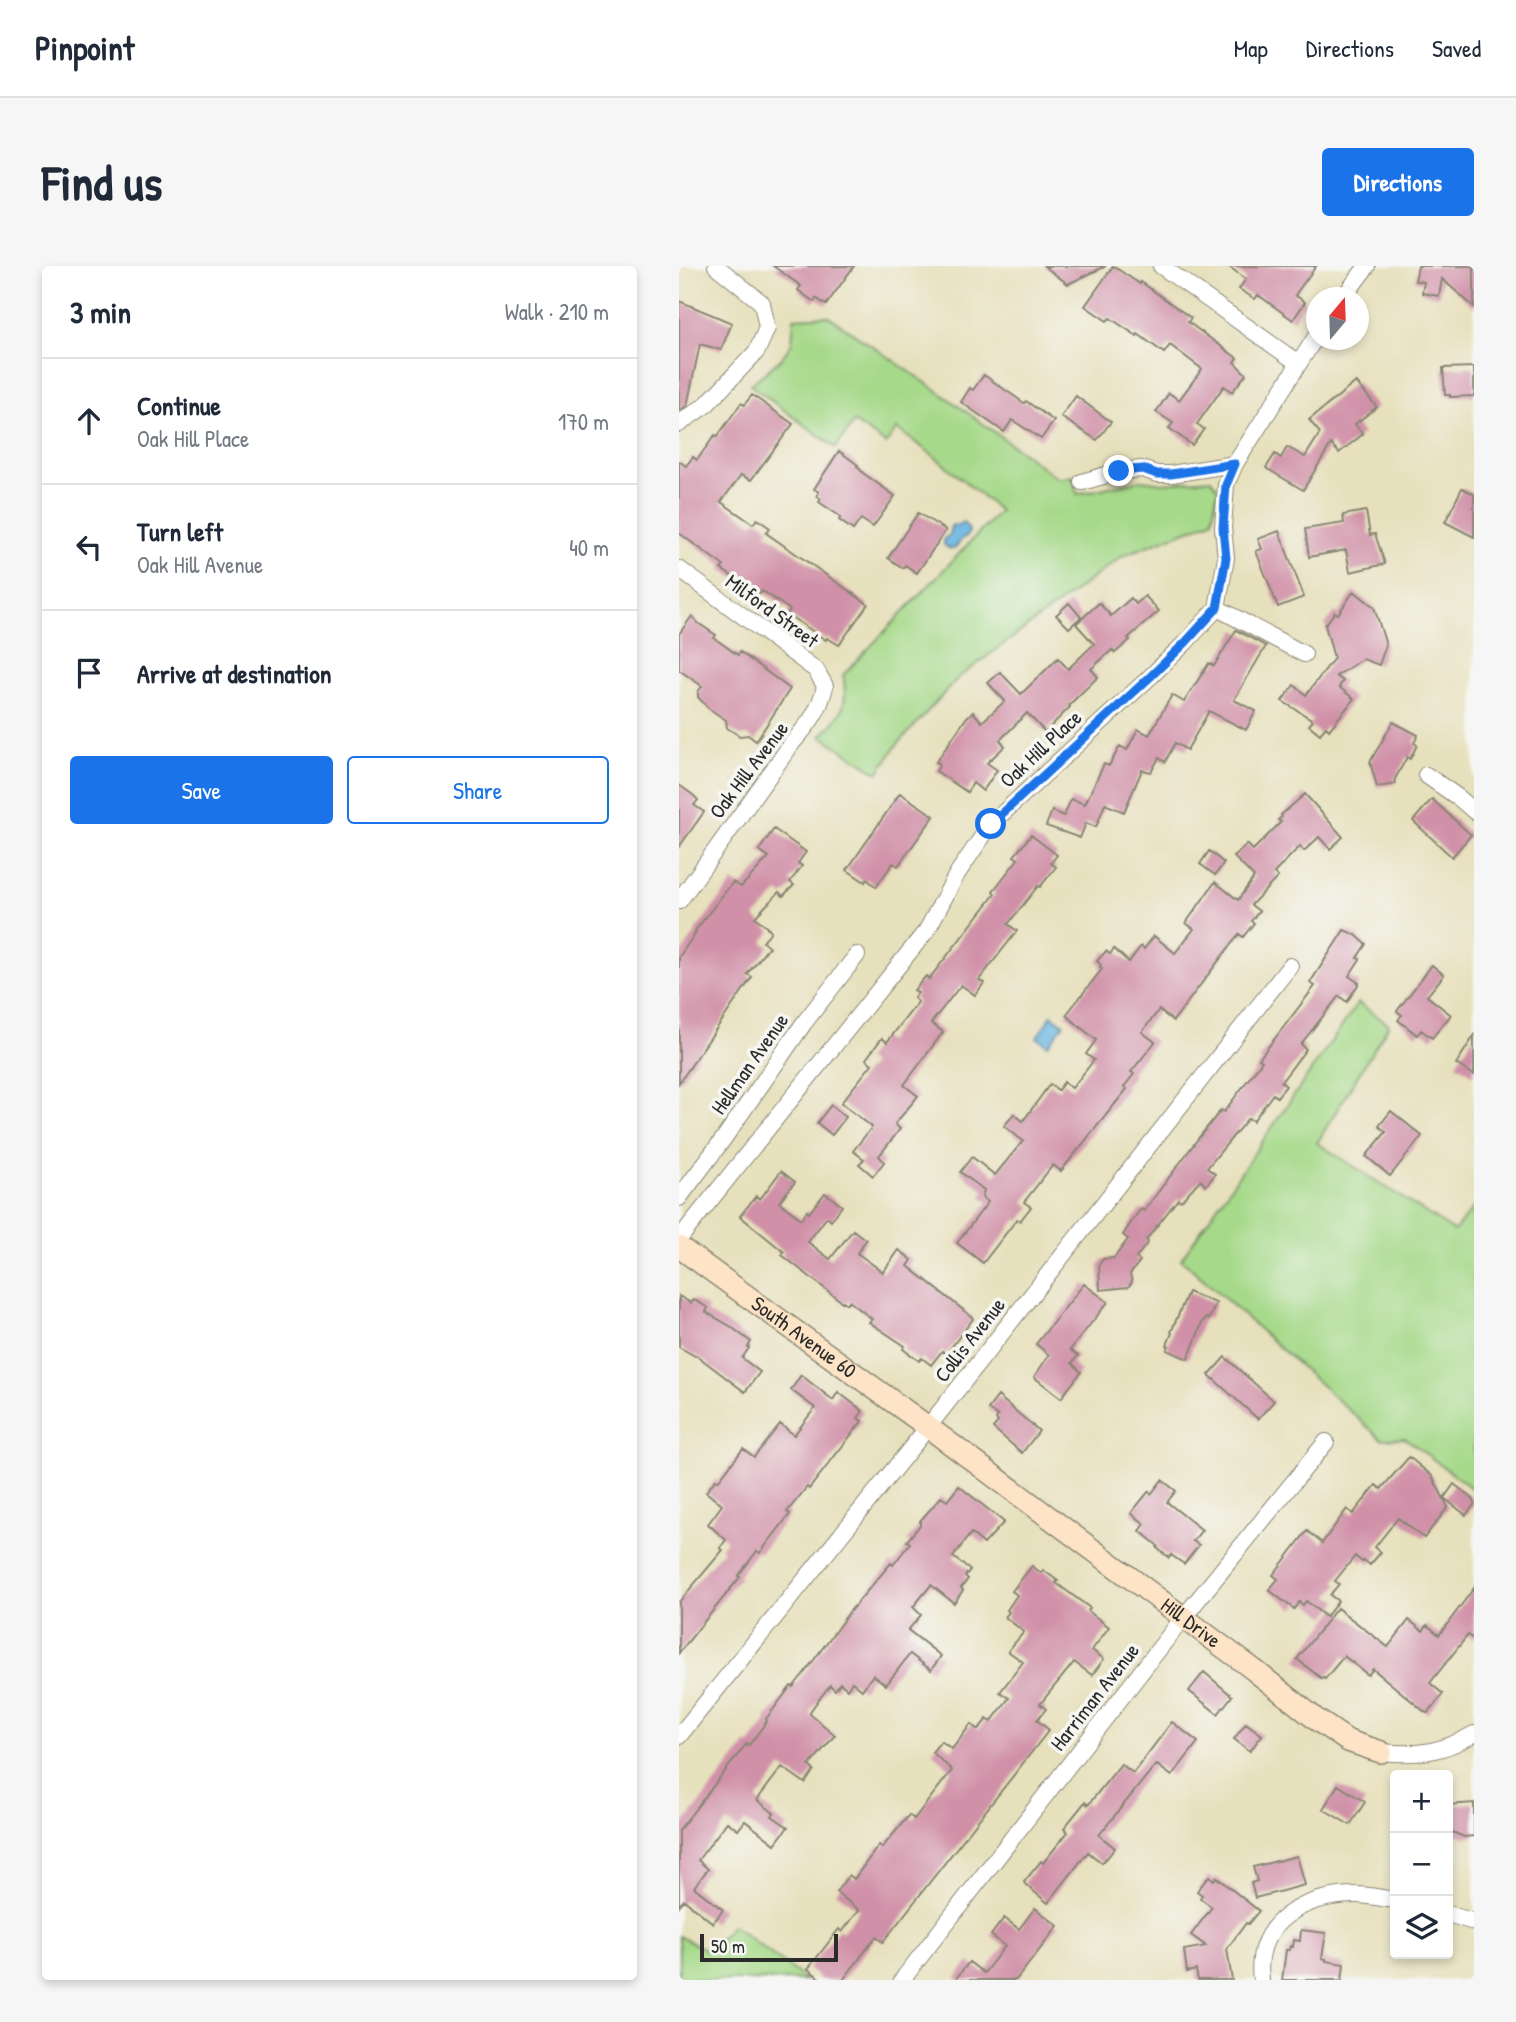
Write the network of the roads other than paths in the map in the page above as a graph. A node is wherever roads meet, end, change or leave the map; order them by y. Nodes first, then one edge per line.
1 (716, 266) edge
2 (1161, 266) edge
3 (1367, 266) edge
4 (1351, 287) edge
5 (1307, 350) edge
6 (1298, 363) junction
7 (679, 424) edge
8 (1235, 464) junction
9 (1082, 482) dead end
10 (679, 569) edge
11 (1217, 608) junction
12 (1304, 654) dead end
13 (823, 696) joint
14 (1426, 775) dead end
15 (1474, 811) edge
16 (679, 901) edge
17 (857, 955) dead end
18 (1290, 966) dead end
19 (679, 1198) edge
20 (679, 1239) edge
21 (679, 1247) edge
22 (928, 1427) junction
23 (1326, 1442) dead end
24 (1184, 1618) junction
25 (1474, 1734) edge
26 (679, 1736) edge
27 (1381, 1752) joint
28 (1390, 1899) edge
29 (1453, 1916) edge
30 (1474, 1922) edge
31 (902, 1980) edge
32 (1261, 1980) edge

1 - 7 street
2 - 6 street
3 - 4 street
5 - 6 street
6 - 8 street
8 - 9 street
8 - 11 street
10 - 13 street, Milford Street
11 - 12 street
11 - 20 street, Oak Hill Place
13 - 16 street, Oak Hill Avenue
14 - 15 street
17 - 19 street, Hellman Avenue
18 - 22 street, Collis Avenue
21 - 22 street, South Avenue 60
22 - 24 street, Hill Drive
22 - 26 street, Collis Avenue
23 - 24 street, Harriman Avenue
24 - 27 street, Hill Drive
24 - 31 street, Harriman Avenue
25 - 27 street, Hill Drive
28 - 32 street
29 - 30 street

